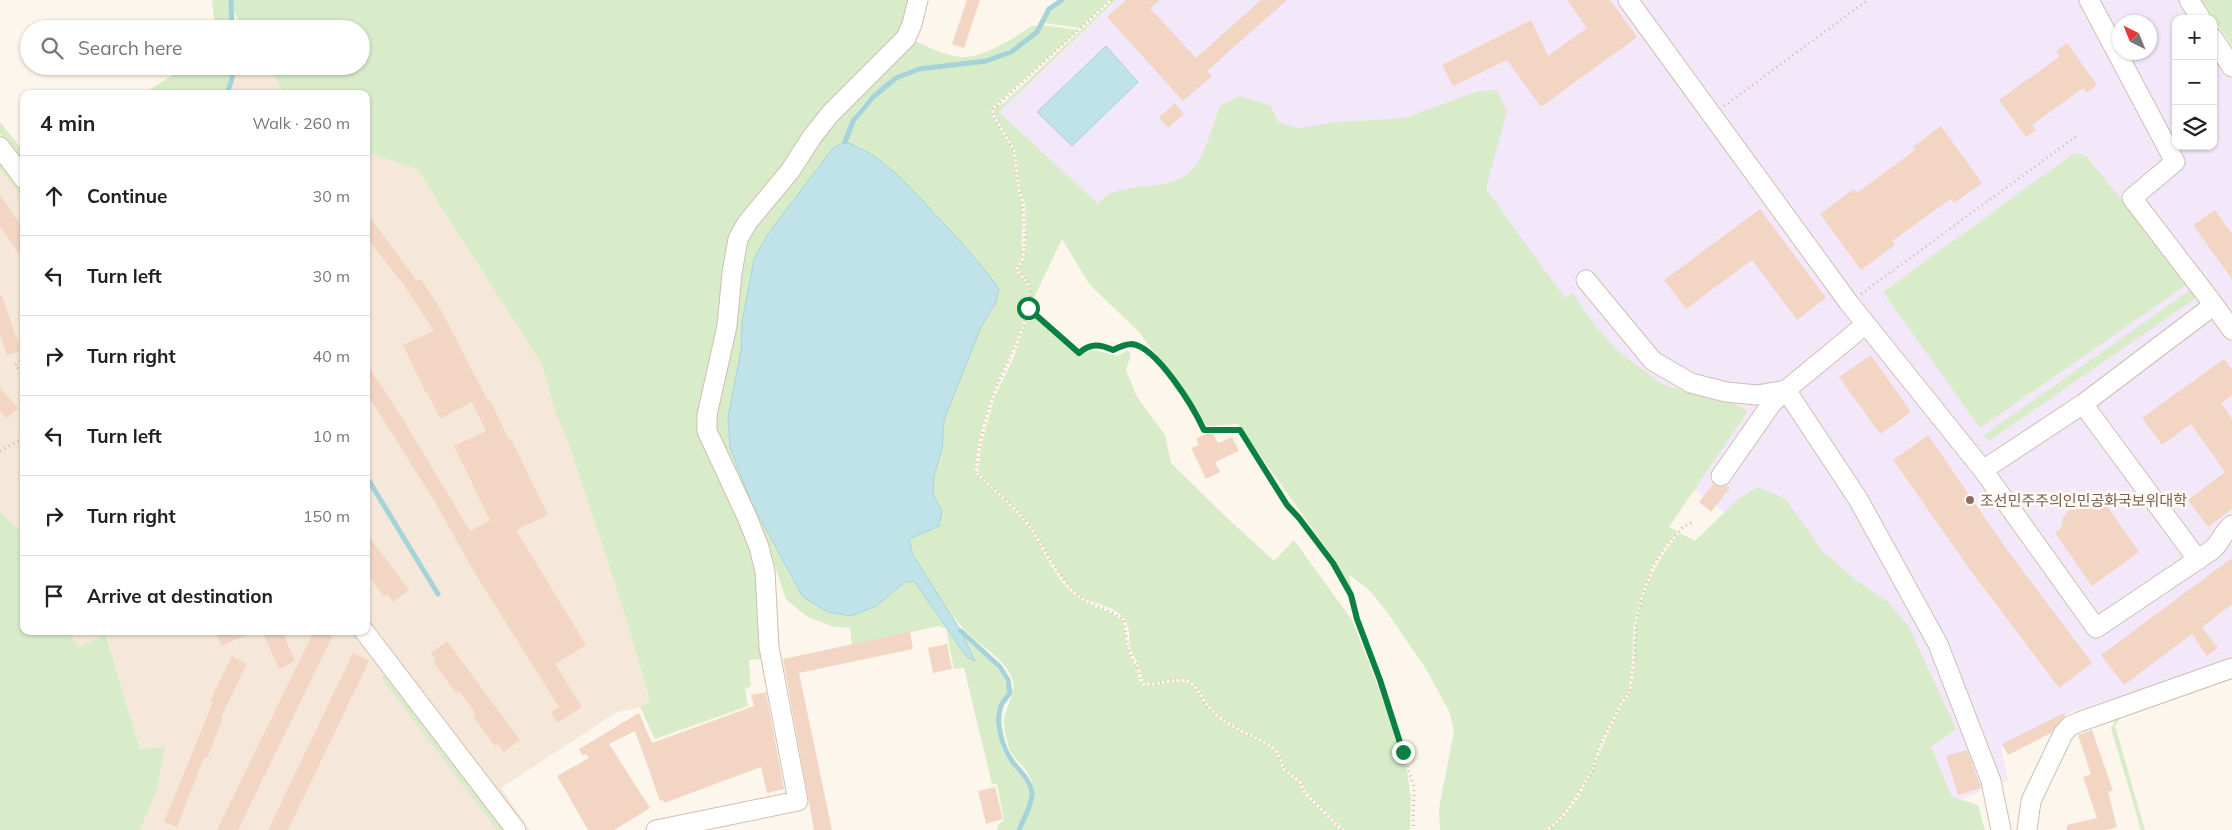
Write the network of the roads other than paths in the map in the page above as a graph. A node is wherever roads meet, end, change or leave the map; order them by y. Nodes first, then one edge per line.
1 (918, 0) edge
2 (1628, 0) edge
3 (2089, 0) edge
4 (2189, 0) edge
5 (2198, 15) edge
6 (2217, 44) edge
7 (2232, 67) edge
8 (0, 147) edge
9 (20, 174) edge
10 (1586, 280) dead end
11 (2214, 305) junction
12 (1866, 324) junction
13 (2232, 330) edge
14 (1786, 390) junction
15 (2084, 404) junction
16 (1983, 470) junction
17 (1722, 476) dead end
18 (2232, 525) edge
19 (2198, 560) junction
20 (367, 635) edge
21 (2232, 668) edge
22 (516, 830) edge
23 (656, 830) edge
24 (2001, 830) edge
25 (2027, 830) edge

1 - 23 street
2 - 12 street
3 - 11 street
4 - 5 street
6 - 7 street
8 - 9 street
10 - 14 street
11 - 13 street
11 - 15 street
12 - 14 street
12 - 16 street
14 - 17 street
14 - 24 street
15 - 16 street
15 - 19 street
16 - 19 street
18 - 19 street
20 - 22 street
21 - 25 street

